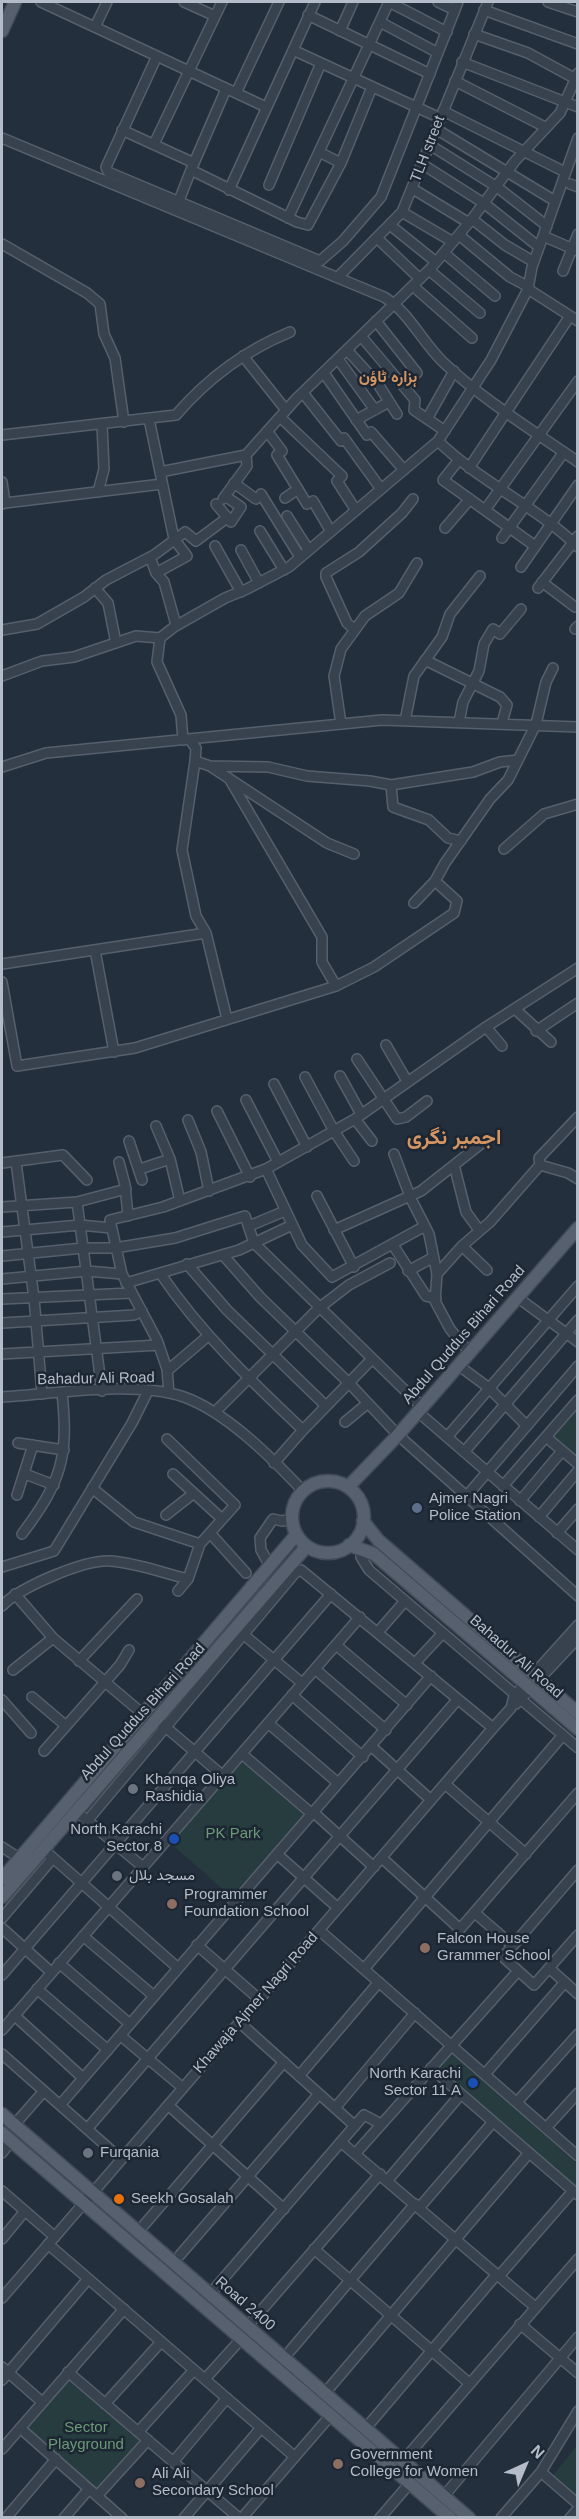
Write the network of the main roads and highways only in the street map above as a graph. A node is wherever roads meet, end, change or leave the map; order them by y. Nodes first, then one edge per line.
1 (15, 2) edge
2 (2, 32) edge
3 (578, 1227) edge
4 (348, 1487) junction
5 (363, 1521) junction
6 (296, 1535) junction
7 (355, 1546) junction
8 (306, 1547) junction
9 (532, 1682) junction
10 (578, 1713) edge
11 (578, 1729) edge
12 (2, 1879) edge
13 (2, 1897) edge
14 (2, 2114) edge
15 (2, 2133) edge
16 (88, 2197) junction
17 (370, 2433) junction
18 (450, 2517) edge
19 (469, 2517) edge

1 - 2 main road
3 - 4 main road, Abdul Quddus Bihari Road
4 - 5 main road
4 - 6 main road
5 - 7 main road
5 - 9 main road, Bahadur Ali Road
6 - 8 main road
6 - 12 main road, Abdul Quddus Bihari Road
7 - 8 main road
7 - 9 main road, Bahadur Ali Road
8 - 13 main road, Abdul Quddus Bihari Road
9 - 10 main road, Bahadur Ali Road
9 - 11 main road, Bahadur Ali Road
14 - 16 main road, Road 2400
15 - 16 main road, Road 2400
16 - 17 main road, Road 2400
16 - 17 main road, Road 2400
17 - 18 main road, Road 2400
17 - 19 main road, Road 2400

